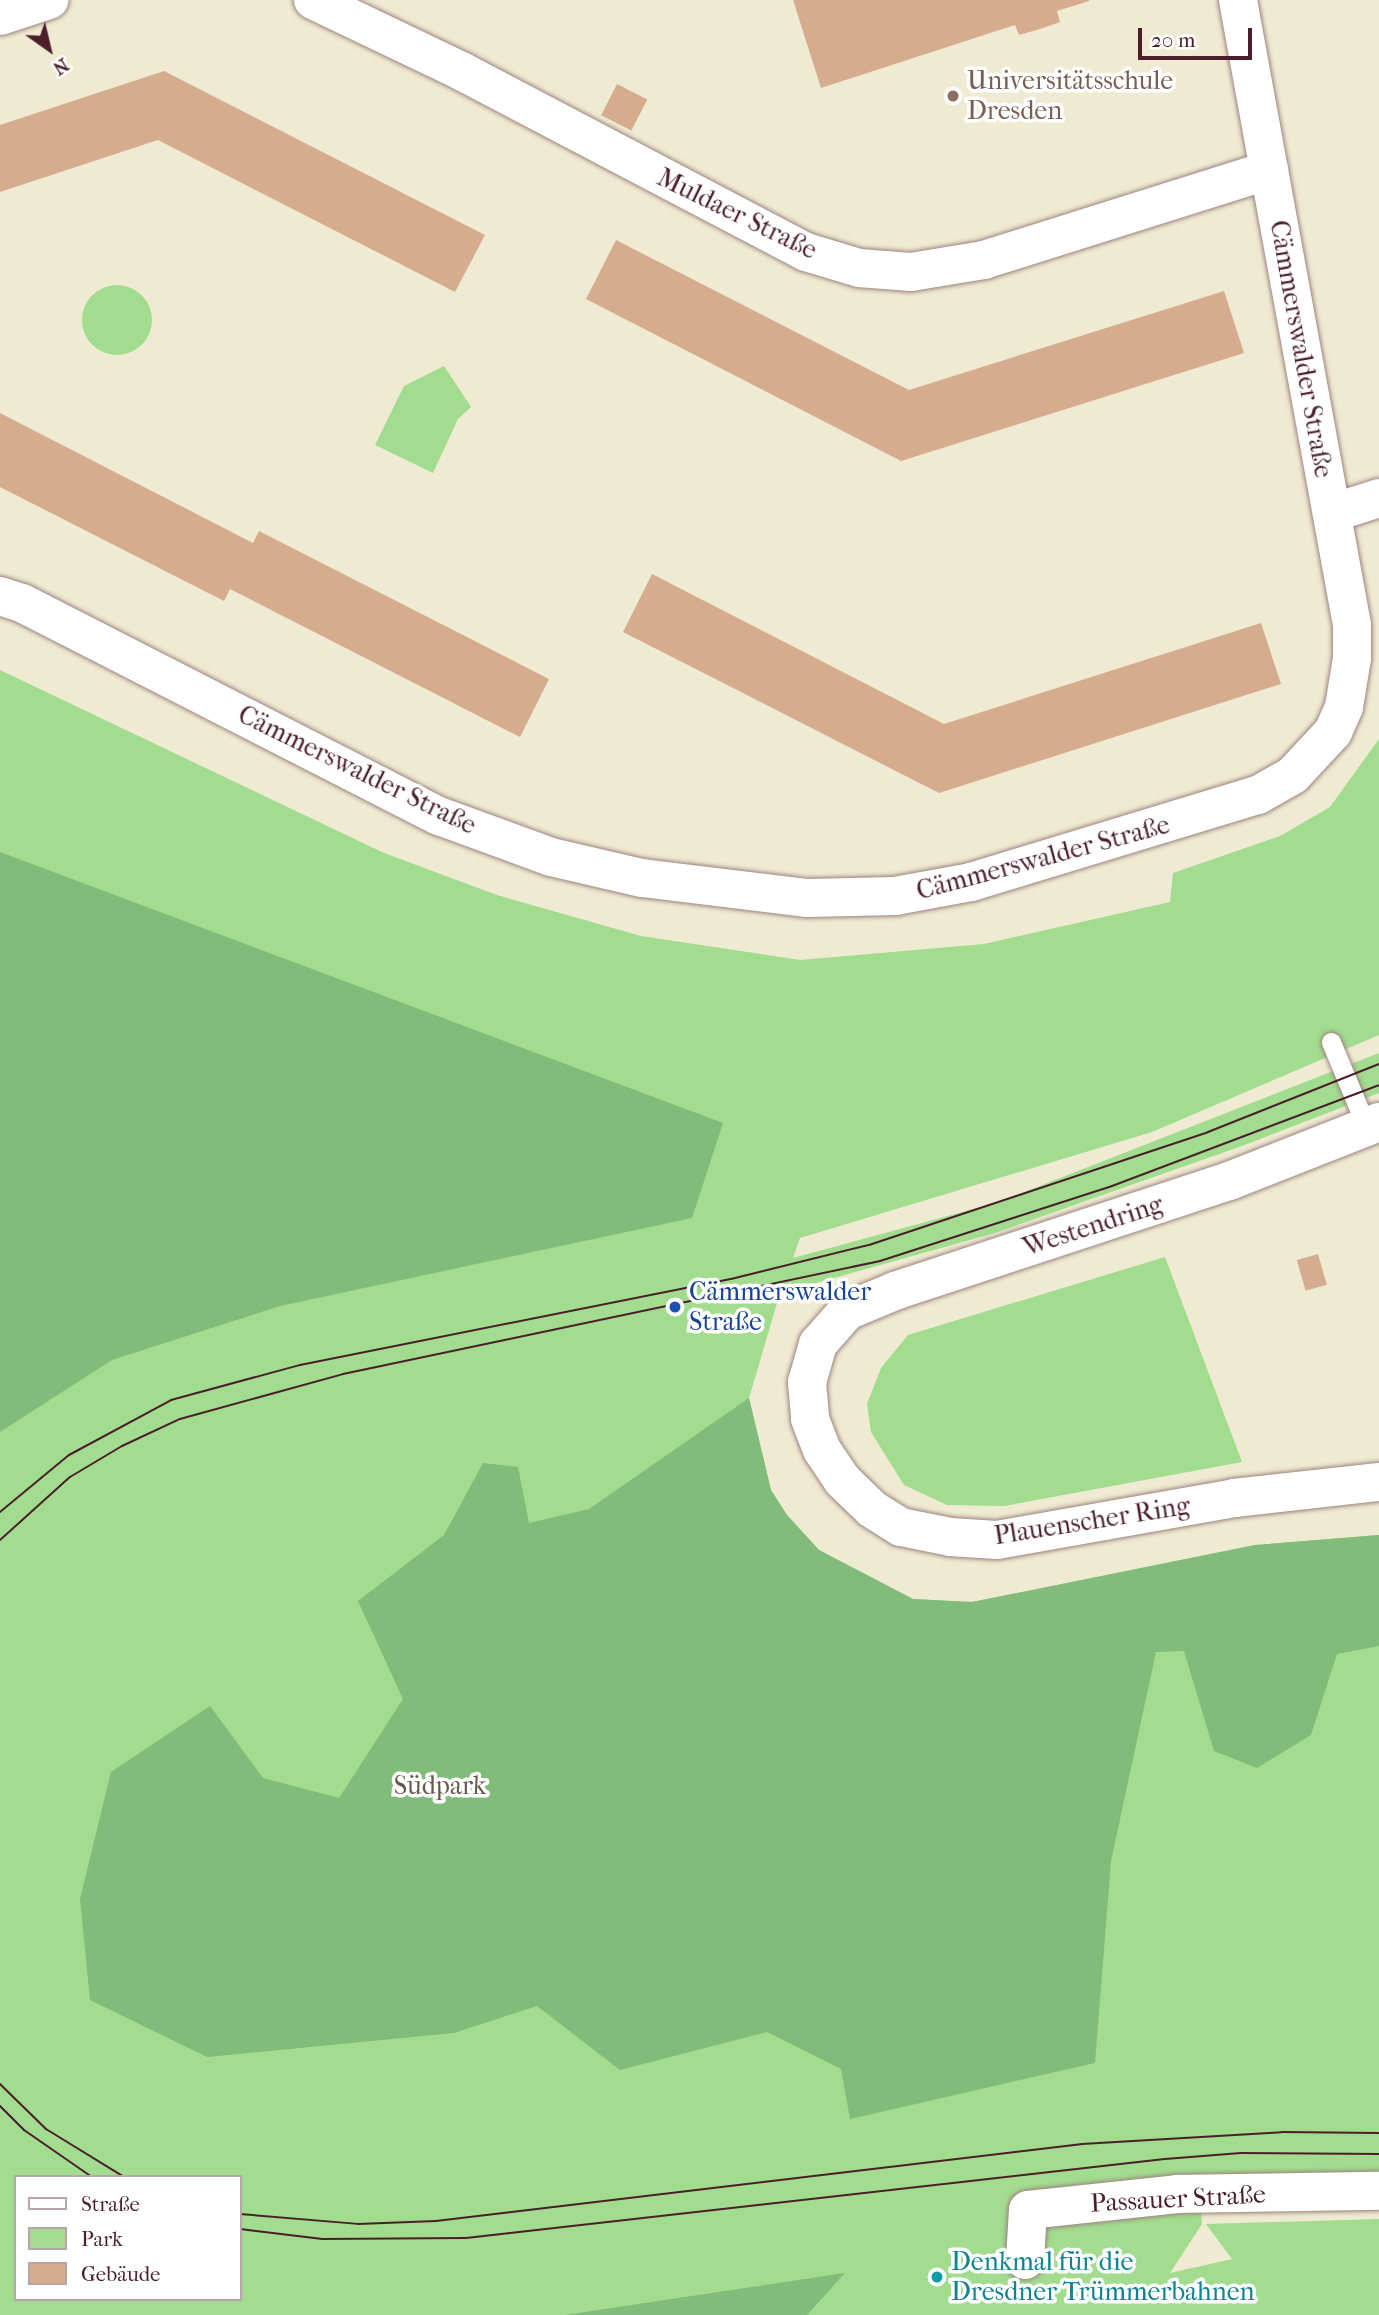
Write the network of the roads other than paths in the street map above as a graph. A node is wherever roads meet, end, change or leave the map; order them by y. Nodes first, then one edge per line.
1 (49, 0) edge
2 (313, 0) edge
3 (1238, 0) edge
4 (0, 16) edge
5 (1269, 170) junction
6 (1379, 498) edge
7 (1332, 513) junction
8 (0, 596) edge
9 (1331, 1042) dead end
10 (1373, 1125) edge
11 (818, 1344) joint
12 (1379, 1482) edge
13 (1379, 2191) edge
14 (1025, 2260) dead end

1 - 4 street
2 - 5 street, Muldaer Straße
3 - 5 street, Cämmerswalder Straße
5 - 7 street, Cämmerswalder Straße
6 - 7 street
7 - 8 street, Cämmerswalder Straße
9 - 10 lane
10 - 11 street, Westendring
11 - 12 street, Plauenscher Ring
13 - 14 street, Passauer Straße

